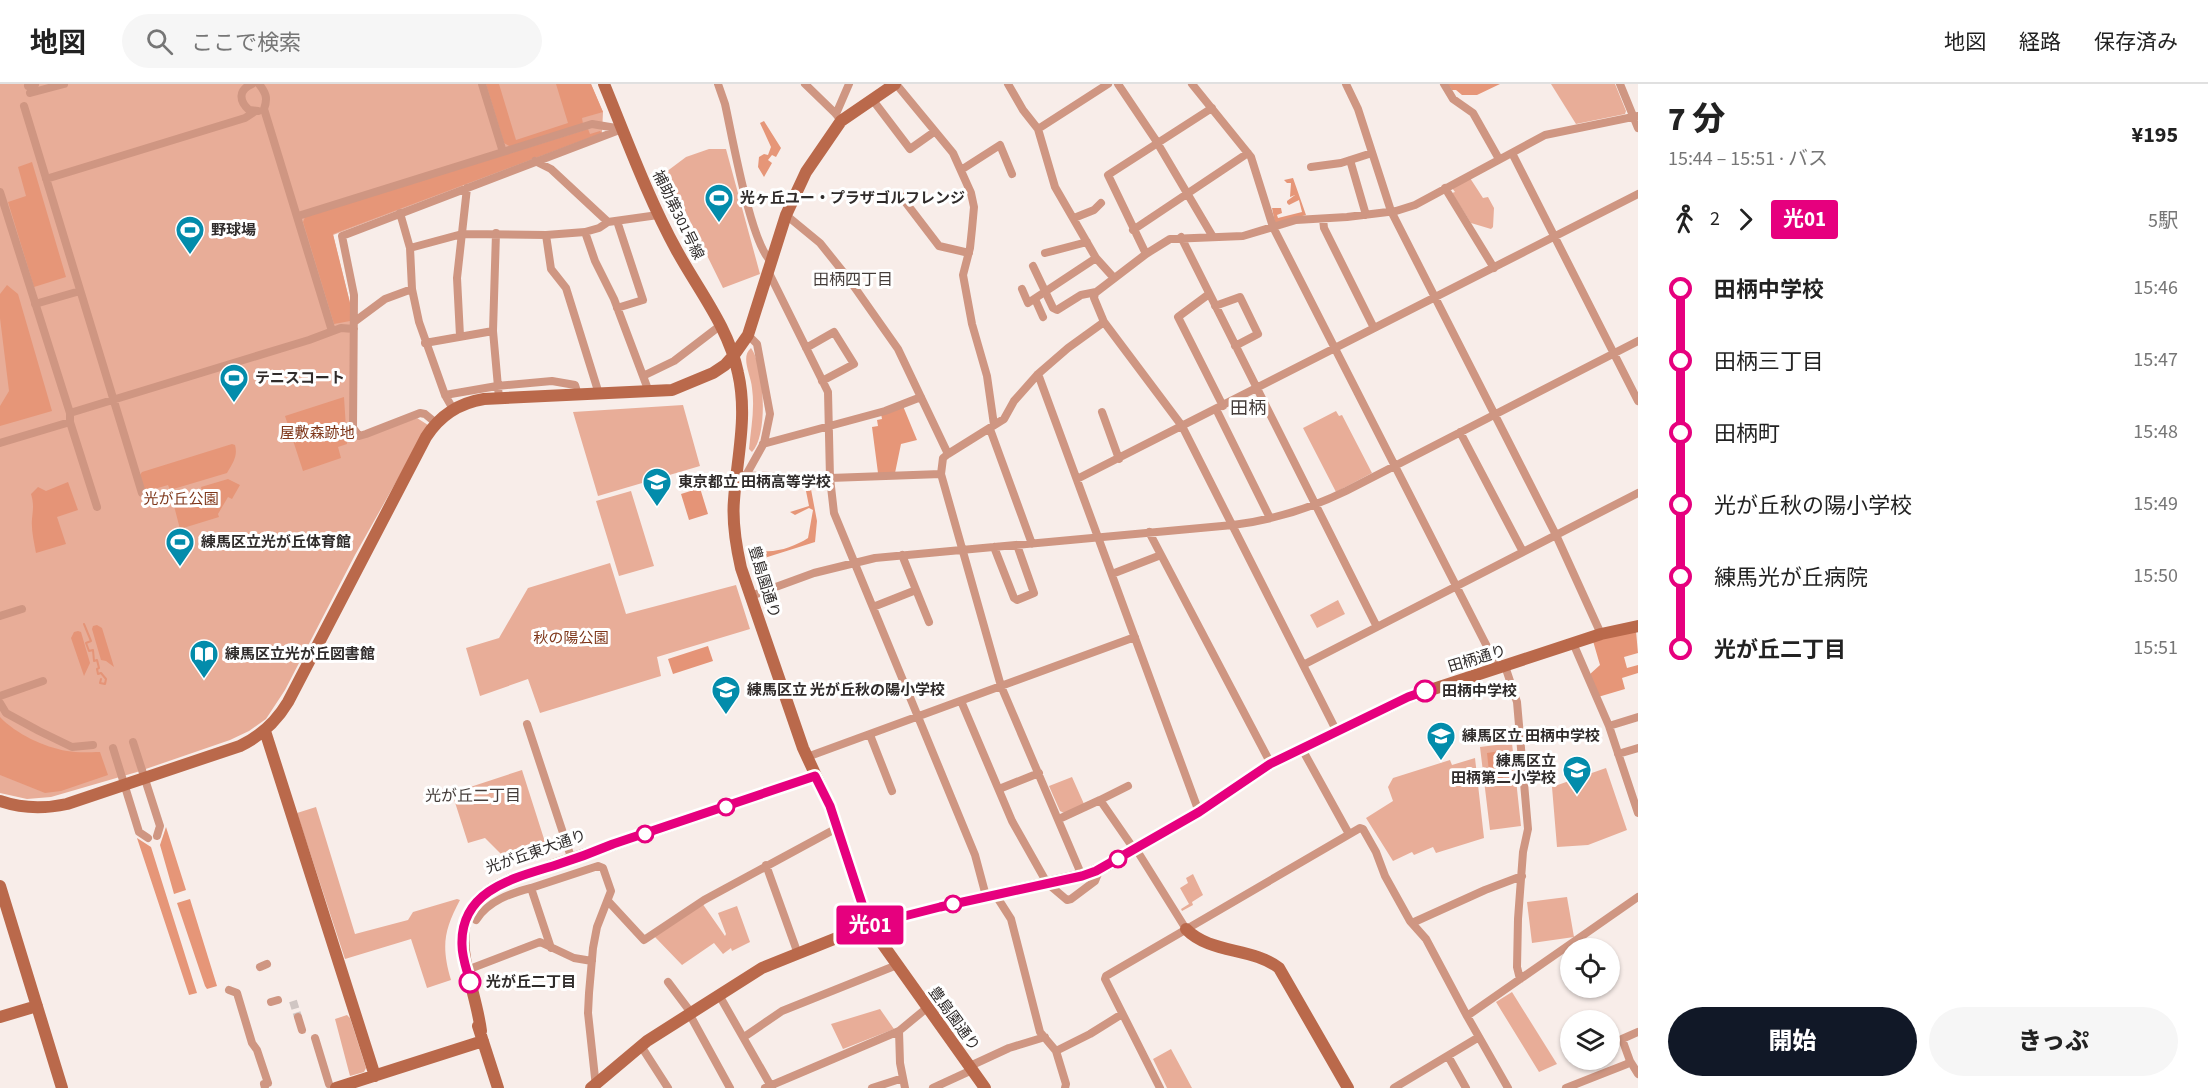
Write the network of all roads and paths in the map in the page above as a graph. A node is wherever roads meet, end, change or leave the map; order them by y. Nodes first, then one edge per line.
1 (64, 84) edge
2 (252, 84) edge
3 (258, 84) edge
4 (482, 84) edge
5 (718, 84) edge
6 (805, 84) edge
7 (849, 84) edge
8 (895, 84) edge
9 (1008, 84) edge
10 (1108, 84) edge
11 (1118, 84) edge
12 (1192, 84) edge
13 (1346, 84) edge
14 (1444, 84) edge
15 (1620, 84) edge
16 (606, 85) edge
17 (31, 88) edge
18 (872, 99) junction
19 (24, 106) dead end
20 (1212, 108) junction
21 (264, 109) junction
22 (254, 112) junction
23 (1635, 117) edge
24 (839, 118) junction
25 (1638, 128) edge
26 (622, 129) junction
27 (1038, 129) junction
28 (934, 132) junction
29 (1158, 145) junction
30 (503, 152) junction
31 (1248, 153) junction
32 (1372, 153) junction
33 (1512, 153) junction
34 (1500, 159) junction
35 (1350, 160) junction
36 (535, 161) junction
37 (1311, 167) dead end
38 (961, 170) junction
39 (1012, 174) dead end
40 (46, 179) junction
41 (467, 188) junction
42 (1445, 188) junction
43 (0, 192) edge
44 (1638, 194) edge
45 (900, 195) dead end
46 (1187, 195) junction
47 (1101, 204) dead end
48 (1391, 211) junction
49 (400, 213) junction
50 (786, 214) junction
51 (658, 215) junction
52 (1366, 215) junction
53 (298, 216) junction
54 (1074, 218) junction
55 (1323, 219) junction
56 (613, 221) junction
57 (1273, 227) junction
58 (1133, 230) junction
59 (585, 232) junction
60 (496, 233) junction
61 (462, 234) junction
62 (546, 235) junction
63 (1181, 237) junction
64 (1213, 237) junction
65 (1554, 237) junction
66 (1087, 242) junction
67 (410, 248) junction
68 (969, 253) junction
69 (1045, 253) dead end
70 (1146, 255) junction
71 (1096, 258) junction
72 (770, 266) junction
73 (1033, 266) dead end
74 (1494, 268) junction
75 (1114, 278) junction
76 (412, 289) junction
77 (1022, 289) dead end
78 (80, 291) junction
79 (1045, 292) junction
80 (1096, 292) junction
81 (1209, 294) junction
82 (1035, 298) junction
83 (1435, 298) junction
84 (35, 304) junction
85 (1215, 306) junction
86 (617, 308) junction
87 (1043, 317) dead end
88 (1104, 322) junction
89 (354, 325) junction
90 (721, 325) junction
91 (1374, 328) junction
92 (332, 331) junction
93 (493, 331) junction
94 (748, 335) junction
95 (460, 336) junction
96 (1638, 341) edge
97 (425, 343) junction
98 (1235, 346) junction
99 (806, 348) junction
100 (1336, 348) junction
101 (1614, 353) junction
102 (734, 355) junction
103 (1038, 374) junction
104 (643, 376) junction
105 (822, 381) junction
106 (1257, 388) junction
107 (498, 392) junction
108 (649, 392) junction
109 (599, 394) junction
110 (445, 395) junction
111 (921, 397) junction
112 (113, 400) junction
113 (1638, 401) edge
114 (1220, 407) junction
115 (453, 409) junction
116 (1102, 412) dead end
117 (1494, 415) junction
118 (70, 417) junction
119 (436, 423) junction
120 (829, 425) junction
121 (1182, 426) junction
122 (992, 427) junction
123 (1460, 432) junction
124 (0, 443) edge
125 (763, 444) junction
126 (948, 454) junction
127 (1119, 459) junction
128 (1395, 465) junction
129 (941, 474) junction
130 (741, 476) junction
131 (830, 478) junction
132 (1077, 479) junction
133 (142, 493) dead end
134 (1638, 493) edge
135 (1316, 504) junction
136 (96, 507) dead end
137 (1270, 518) junction
138 (1233, 525) junction
139 (1149, 532) junction
140 (1556, 535) junction
141 (1098, 537) junction
142 (1032, 544) junction
143 (1017, 545) junction
144 (994, 547) junction
145 (962, 550) junction
146 (1523, 552) junction
147 (902, 555) junction
148 (1161, 555) junction
149 (853, 562) junction
150 (1112, 574) junction
151 (1457, 586) junction
152 (916, 590) junction
153 (751, 596) junction
154 (873, 607) junction
155 (22, 609) dead end
156 (0, 616) edge
157 (929, 622) dead end
158 (1638, 626) edge
159 (1377, 627) junction
160 (1601, 634) junction
161 (1135, 637) junction
162 (1573, 643) junction
163 (1303, 665) junction
164 (1502, 667) junction
165 (43, 681) dead end
166 (1001, 686) junction
167 (0, 696) edge
168 (961, 701) junction
169 (0, 703) edge
170 (918, 717) junction
171 (1638, 717) edge
172 (527, 724) dead end
173 (1609, 726) junction
174 (265, 731) junction
175 (1337, 732) junction
176 (870, 735) junction
177 (133, 742) dead end
178 (93, 746) dead end
179 (113, 748) dead end
180 (1638, 748) edge
181 (1302, 749) junction
182 (1618, 754) junction
183 (807, 757) junction
184 (1270, 764) junction
185 (1039, 773) junction
186 (815, 776) junction
187 (1128, 786) dead end
188 (999, 789) junction
189 (892, 791) dead end
190 (1100, 800) junction
191 (0, 801) edge
192 (1199, 812) junction
193 (1638, 813) edge
194 (1059, 819) junction
195 (837, 828) junction
196 (1349, 834) junction
197 (1135, 849) junction
198 (566, 859) junction
199 (766, 865) junction
200 (1100, 869) junction
201 (566, 876) junction
202 (1082, 876) junction
203 (1522, 876) junction
204 (1047, 883) junction
205 (0, 886) edge
206 (531, 888) junction
207 (991, 895) junction
208 (1638, 897) edge
209 (608, 901) junction
210 (482, 903) junction
211 (476, 920) dead end
212 (1412, 923) junction
213 (869, 925) junction
214 (1186, 929) junction
215 (551, 948) junction
216 (798, 954) junction
217 (592, 961) junction
218 (897, 965) junction
219 (467, 970) junction
220 (1520, 979) junction
221 (668, 982) dead end
222 (230, 990) dead end
223 (719, 995) junction
224 (37, 1006) junction
225 (928, 1007) junction
226 (691, 1014) junction
227 (1122, 1014) junction
228 (1467, 1016) junction
229 (0, 1017) edge
230 (298, 1017) tunnel mouth
231 (302, 1030) dead end
232 (899, 1031) junction
233 (1638, 1032) edge
234 (482, 1036) junction
235 (744, 1037) junction
236 (1045, 1037) junction
237 (1479, 1037) junction
238 (315, 1038) dead end
239 (640, 1046) junction
240 (1056, 1051) junction
241 (1448, 1056) junction
242 (1630, 1061) junction
243 (971, 1068) junction
244 (1638, 1074) edge
245 (375, 1076) junction
246 (903, 1078) junction
247 (333, 1086) edge
248 (594, 1087) edge
249 (769, 1087) edge
250 (62, 1088) edge
251 (265, 1088) edge
252 (498, 1088) edge
253 (668, 1088) edge
254 (730, 1088) edge
255 (872, 1088) edge
256 (905, 1088) edge
257 (933, 1088) edge
258 (985, 1088) edge
259 (1065, 1088) edge
260 (1160, 1088) edge
261 (1348, 1088) edge
262 (1394, 1088) edge
263 (1466, 1088) edge
264 (1508, 1088) edge
265 (1566, 1088) edge

1 - 17 street
2 - 22 street
3 - 21 street
4 - 30 street
5 - 72 street
6 - 24 street
7 - 24 street
8 - 18 street
8 - 28 street
9 - 27 street
10 - 27 street
11 - 29 street
12 - 20 street
13 - 32 street
14 - 34 street
15 - 23 street
16 - 26 street, 補助第301号線
18 - 24 street
18 - 28 street
19 - 40 street
20 - 29 street
20 - 31 street
21 - 22 street
21 - 53 street
22 - 40 street
23 - 25 street
23 - 33 street
24 - 50 street
26 - 30 street
26 - 36 street
26 - 51 street, 補助第301号線
27 - 54 street
28 - 38 street
29 - 46 street
29 - 58 street
30 - 53 street
31 - 46 street
31 - 57 street
32 - 35 street
32 - 48 street
33 - 34 street
33 - 65 street
34 - 42 street
35 - 37 street
35 - 52 street
36 - 41 street
36 - 56 street
38 - 39 street
38 - 68 street
40 - 78 street
41 - 49 street
41 - 61 street
42 - 48 street
42 - 74 street
43 - 84 street
44 - 65 street
45 - 68 street
46 - 58 street
46 - 64 street
47 - 54 street
48 - 52 street
48 - 83 street
49 - 67 street
49 - 89 street
50 - 72 street
50 - 111 street
51 - 56 street
51 - 90 street, 補助第301号線
52 - 55 street
53 - 92 street
54 - 66 street
55 - 57 street
55 - 91 street
56 - 59 street
56 - 86 street
57 - 64 street
57 - 100 street
58 - 70 street
59 - 62 street
59 - 86 street
60 - 61 street
60 - 62 street
60 - 93 street
61 - 67 street
61 - 95 street
62 - 109 street
63 - 64 street
63 - 70 street
63 - 81 street
65 - 74 street
65 - 101 street
66 - 69 street
66 - 71 street
67 - 76 street
68 - 122 street
70 - 75 street
71 - 75 street
71 - 79 street
72 - 94 street
72 - 99 street
73 - 79 street
74 - 83 street
75 - 80 street
76 - 89 street
76 - 97 street
77 - 82 street
78 - 84 street
78 - 112 street
79 - 80 street
79 - 82 street
80 - 88 street
81 - 85 street
81 - 114 street
82 - 87 street
83 - 91 street
83 - 117 street
84 - 118 street
85 - 98 street
85 - 98 street
86 - 104 street
88 - 103 street
88 - 121 street
89 - 92 street
89 - 119 street
90 - 102 street, 補助第301号線
90 - 104 street
91 - 100 street
92 - 112 street
93 - 95 street
93 - 107 street
94 - 102 street
94 - 125 street
95 - 97 street
96 - 101 street
97 - 110 street
98 - 106 street
99 - 105 street
99 - 105 street
100 - 106 street
100 - 128 street
101 - 113 street
101 - 117 street
102 - 108 street
102 - 130 street, 豊島園通り
103 - 122 street
103 - 132 street
104 - 108 street
105 - 120 street
106 - 114 street
106 - 135 street
107 - 109 street
107 - 110 street
107 - 115 street
108 - 109 street
110 - 115 street
111 - 120 street
111 - 126 street
112 - 118 street
112 - 133 street
114 - 121 street
114 - 137 street
115 - 119 street
116 - 127 street
117 - 123 street
117 - 140 street
118 - 124 street
118 - 136 street
119 - 174 street
120 - 125 street
120 - 131 street
121 - 127 street
121 - 138 street
122 - 126 street
122 - 142 street
123 - 128 street
123 - 146 street
125 - 130 street
126 - 129 street
127 - 132 street
128 - 135 street
128 - 151 street
129 - 131 street
129 - 145 street
130 - 131 street
130 - 153 street, 豊島園通り
131 - 149 street
132 - 141 street
134 - 140 street
135 - 137 street
135 - 159 street
137 - 138 street
138 - 139 street
138 - 163 street
139 - 141 street
139 - 148 street
140 - 146 street
140 - 160 street
141 - 142 street
141 - 150 street
142 - 143 street
143 - 144 street
143 - 144 street
144 - 145 street
145 - 147 street
145 - 166 street
146 - 151 street
147 - 149 street
147 - 152 street
148 - 150 street
148 - 184 street
149 - 153 street
149 - 154 street
150 - 161 street
151 - 159 street
151 - 164 street
152 - 154 street
152 - 157 street
153 - 183 street, 豊島園通り
154 - 170 street
155 - 156 street
158 - 160 street, 田柄通り
159 - 163 street
160 - 162 street, 田柄通り
161 - 166 street
161 - 192 street
162 - 164 street, 田柄通り
162 - 173 street
163 - 175 street
164 - 175 street, 田柄通り
164 - 203 street
165 - 167 street
166 - 168 street
166 - 185 street
168 - 170 street
168 - 188 street
169 - 178 street
170 - 176 street
170 - 207 street
171 - 173 street
172 - 198 street
173 - 182 street
174 - 191 street
174 - 245 street
175 - 181 street, 田柄通り
176 - 183 street
176 - 189 street
177 - 179 street
180 - 182 street
181 - 184 street, 田柄通り
181 - 196 street
182 - 193 street
183 - 186 street, 豊島園通り
184 - 192 street, 田柄通り
185 - 188 street
185 - 194 street
186 - 195 street, 豊島園通り
186 - 198 street, 光が丘東大通り
187 - 190 street
188 - 204 street
190 - 194 street
190 - 197 street
192 - 197 street, 田柄通り
194 - 202 street
195 - 199 street
195 - 213 street, 豊島園通り
196 - 212 street
196 - 214 street
197 - 200 street, 田柄通り
197 - 214 street
198 - 201 street
198 - 210 street, 光が丘東大通り
198 - 234 street, 光が丘東大通り
199 - 209 street
199 - 216 street
200 - 202 street, 田柄通り
200 - 204 street
201 - 206 street
201 - 209 street
202 - 204 street, 田柄通り
203 - 212 street
203 - 220 street
204 - 207 street, 田柄通り
205 - 224 street
206 - 210 street
206 - 215 street
207 - 213 street, 田柄通り
207 - 236 street
208 - 220 street
209 - 217 street
210 - 211 street
210 - 219 street, 光が丘東大通り
212 - 228 street
213 - 216 street, 田柄通り
213 - 218 street, 豊島園通り
214 - 227 street
214 - 261 street
215 - 217 street
215 - 219 street
216 - 223 street, 田柄通り
217 - 248 street
218 - 225 street, 豊島園通り
218 - 235 street
219 - 234 street, 光が丘東大通り
220 - 228 street
221 - 226 street
222 - 251 street
223 - 226 street, 田柄通り
223 - 235 street
224 - 229 street
224 - 250 street
225 - 232 street
225 - 243 street, 豊島園通り
226 - 239 street, 田柄通り
226 - 254 street
227 - 240 street
227 - 260 street
228 - 237 street
230 - 231 street
232 - 246 street
232 - 249 street
233 - 242 street
234 - 245 street
234 - 252 street, 光が丘東大通り
235 - 249 street
236 - 240 street
236 - 243 street
237 - 241 street
237 - 264 street
238 - 247 street
239 - 248 street, 田柄通り
239 - 253 street
240 - 259 street
241 - 262 street
241 - 263 street
242 - 244 street
242 - 265 street
243 - 257 street
243 - 258 street, 豊島園通り
245 - 247 street
246 - 255 street
246 - 256 street

